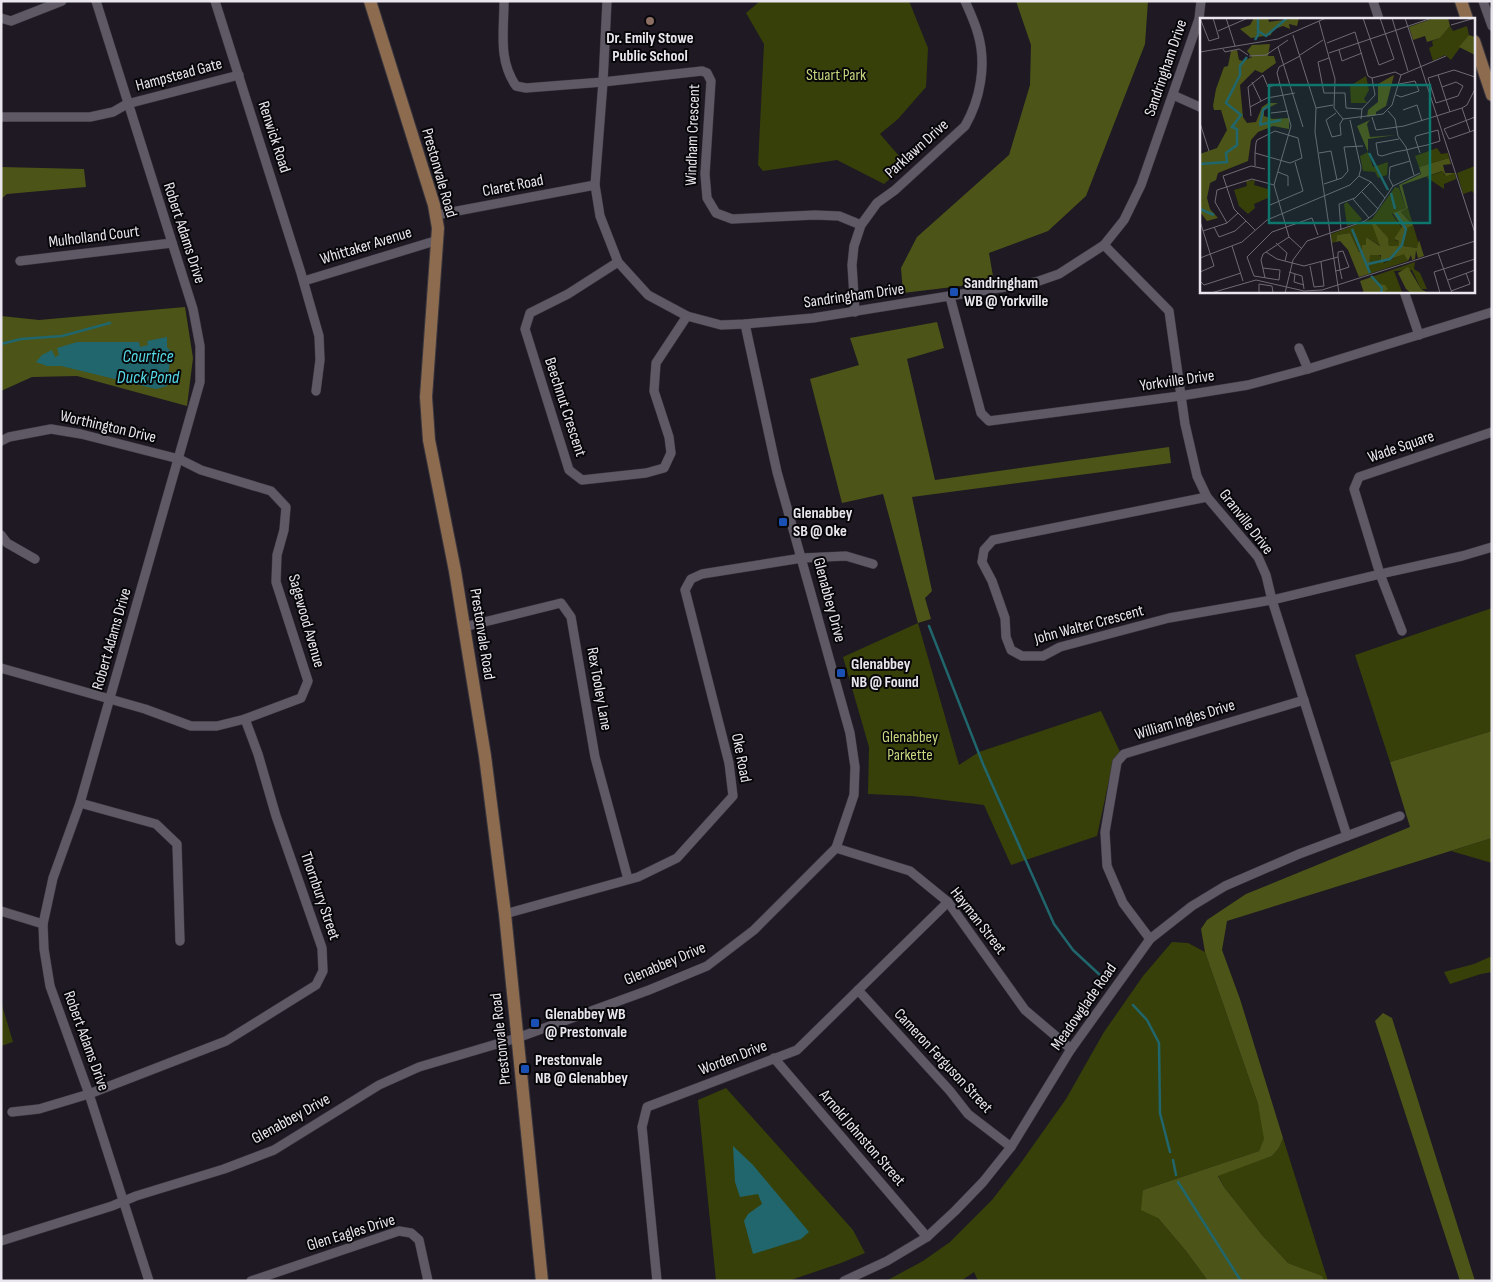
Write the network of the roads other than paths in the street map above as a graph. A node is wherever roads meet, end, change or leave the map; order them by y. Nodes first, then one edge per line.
1 (62, 1) edge
2 (96, 1) edge
3 (215, 1) edge
4 (370, 1) edge
5 (504, 1) edge
6 (606, 1) edge
7 (965, 1) edge
8 (1202, 1) edge
9 (1373, 1) edge
10 (1461, 1) edge
11 (1483, 1) edge
12 (1, 18) edge
13 (1379, 18) edge
14 (1467, 18) edge
15 (1492, 26) edge
16 (1476, 47) edge
17 (238, 75) junction
18 (603, 82) junction
19 (1173, 95) junction
20 (1492, 95) edge
21 (127, 104) junction
22 (1200, 107) edge
23 (1, 117) edge
24 (595, 185) junction
25 (436, 215) junction
26 (861, 225) junction
27 (438, 240) junction
28 (172, 243) junction
29 (1104, 245) junction
30 (20, 261) dead end
31 (618, 262) junction
32 (304, 281) junction
33 (1404, 292) edge
34 (950, 297) junction
35 (855, 312) junction
36 (1492, 312) edge
37 (687, 316) junction
38 (745, 324) junction
39 (1419, 335) junction
40 (1300, 348) dead end
41 (1308, 369) junction
42 (316, 390) dead end
43 (1180, 396) junction
44 (1492, 432) edge
45 (1, 441) edge
46 (179, 459) junction
47 (1207, 497) junction
48 (1, 536) edge
49 (1492, 547) edge
50 (802, 558) junction
51 (36, 559) dead end
52 (872, 564) dead end
53 (1380, 574) junction
54 (1272, 600) junction
55 (464, 627) junction
56 (1402, 631) dead end
57 (1, 668) edge
58 (111, 699) junction
59 (1304, 700) junction
60 (244, 719) junction
61 (80, 803) junction
62 (1400, 816) dead end
63 (1347, 836) junction
64 (836, 848) junction
65 (628, 879) junction
66 (948, 902) junction
67 (1, 911) edge
68 (505, 914) junction
69 (43, 924) junction
70 (1150, 939) junction
71 (180, 941) dead end
72 (858, 990) junction
73 (517, 1038) junction
74 (1071, 1049) junction
75 (774, 1058) junction
76 (89, 1094) junction
77 (12, 1112) dead end
78 (1011, 1148) junction
79 (124, 1201) junction
80 (927, 1237) junction
81 (1, 1241) edge
82 (149, 1281) edge
83 (251, 1281) edge
84 (428, 1281) edge
85 (542, 1281) edge
86 (657, 1281) edge
87 (844, 1281) edge

1 - 12 street
2 - 21 street, Robert Adams Drive
3 - 17 street, Renwick Road
4 - 25 street, Prestonvale Road
5 - 18 street
6 - 18 street, Sandringham Drive
7 - 26 street, Parklawn Drive
8 - 19 street, Sandringham Drive
9 - 13 street
10 - 14 street
11 - 15 street
16 - 20 street
17 - 21 street, Hampstead Gate
17 - 32 street, Renwick Road
18 - 24 street, Sandringham Drive
18 - 26 street, Windham Crescent
19 - 22 street
19 - 29 street, Sandringham Drive
21 - 23 street, Hampstead Gate
21 - 28 street, Robert Adams Drive
24 - 25 street, Claret Road
24 - 31 street, Sandringham Drive
25 - 27 street, Prestonvale Road
26 - 35 street, Parklawn Drive
27 - 32 street, Whittaker Avenue
27 - 55 street, Prestonvale Road
28 - 30 street, Mulholland Court
28 - 46 street, Robert Adams Drive
29 - 34 street, Sandringham Drive
29 - 43 street, Granville Drive
31 - 37 street, Sandringham Drive
31 - 37 street, Beechnut Crescent
32 - 42 street, Renwick Road
33 - 39 street
34 - 35 street, Sandringham Drive
34 - 43 street, Yorkville Drive
35 - 38 street, Sandringham Drive
36 - 39 street, Yorkville Drive
37 - 38 street, Sandringham Drive
38 - 50 street, Glenabbey Drive
39 - 41 street, Yorkville Drive
40 - 41 street
41 - 43 street, Yorkville Drive
43 - 47 street, Granville Drive
44 - 53 street, Wade Square
45 - 46 street, Worthington Drive
46 - 58 street, Robert Adams Drive
46 - 60 street, Sagewood Avenue
47 - 54 street, Granville Drive
47 - 54 street, John Walter Crescent
48 - 51 street
49 - 53 street
50 - 52 street
50 - 64 street, Glenabbey Drive
50 - 65 street, Oke Road
53 - 54 street
53 - 56 street
54 - 59 street, Granville Drive
55 - 65 street, Rex Tooley Lane
55 - 68 street, Prestonvale Road
57 - 58 street, Sagewood Avenue
58 - 60 street, Sagewood Avenue
58 - 61 street, Robert Adams Drive
59 - 63 street, Granville Drive
59 - 70 street, William Ingles Drive
60 - 76 street, Thornbury Street
61 - 69 street, Robert Adams Drive
61 - 71 street
62 - 63 street, Meadowglade Road
63 - 70 street, Meadowglade Road
64 - 66 street, Hayman Street
64 - 73 street, Glenabbey Drive
65 - 68 street, Oke Road
66 - 72 street, Worden Drive
66 - 74 street, Hayman Street
67 - 69 street
68 - 73 street, Prestonvale Road
69 - 76 street, Robert Adams Drive
70 - 74 street, Meadowglade Road
72 - 75 street, Worden Drive
72 - 78 street, Cameron Ferguson Street
73 - 79 street, Glenabbey Drive
73 - 85 street, Prestonvale Road
74 - 78 street, Meadowglade Road
75 - 80 street, Arnold Johnston Street
75 - 86 street, Worden Drive
76 - 77 street, Thornbury Street
76 - 79 street, Robert Adams Drive
78 - 80 street, Meadowglade Road
79 - 81 street, Glenabbey Drive
79 - 82 street, Robert Adams Drive
80 - 87 street, Meadowglade Road
83 - 84 street, Glen Eagles Drive

